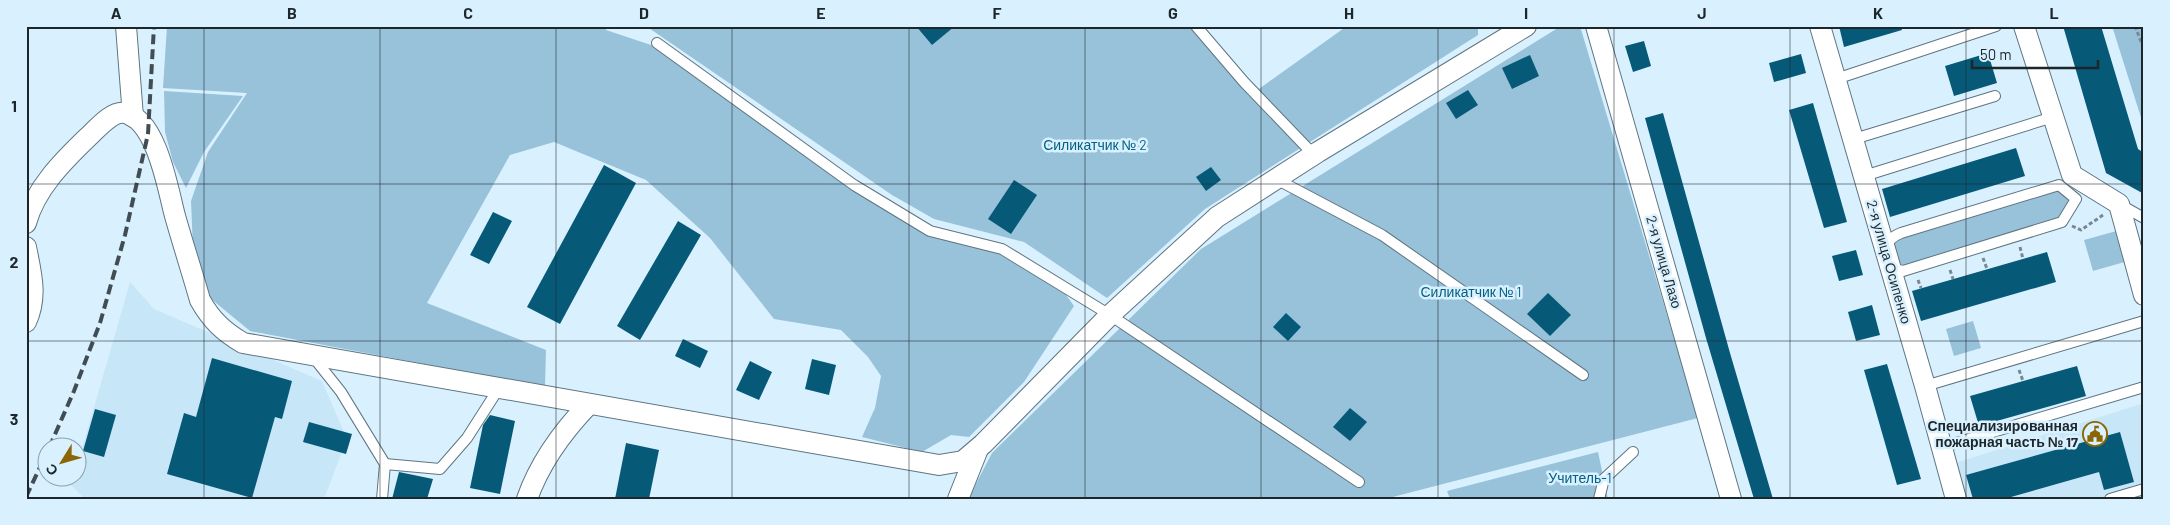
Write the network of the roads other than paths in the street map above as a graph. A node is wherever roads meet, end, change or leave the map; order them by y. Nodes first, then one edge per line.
1 (126, 26) edge
2 (1196, 26) edge
3 (1526, 26) edge
4 (1596, 26) edge
5 (1820, 26) edge
6 (1996, 26) edge
7 (2024, 26) edge
8 (1500, 34) edge
9 (657, 43) dead end
10 (1836, 78) junction
11 (1995, 96) dead end
12 (133, 116) junction
13 (2053, 117) junction
14 (1854, 139) junction
15 (1314, 155) junction
16 (1864, 176) junction
17 (1276, 179) junction
18 (2081, 192) junction
19 (2118, 204) junction
20 (2144, 218) edge
21 (26, 223) edge
22 (26, 247) edge
23 (1885, 253) junction
24 (2144, 295) edge
25 (1110, 315) junction
26 (2144, 321) edge
27 (26, 322) edge
28 (312, 355) junction
29 (1583, 375) dead end
30 (1925, 386) junction
31 (2144, 387) edge
32 (499, 388) junction
33 (589, 404) junction
34 (1942, 447) junction
35 (978, 449) junction
36 (1633, 452) dead end
37 (386, 464) junction
38 (1359, 482) dead end
39 (2144, 489) edge
40 (382, 499) edge
41 (527, 499) edge
42 (958, 499) edge
43 (1600, 499) edge
44 (1731, 499) edge
45 (1956, 499) edge
46 (2110, 499) edge

1 - 12 street
2 - 15 lane
3 - 8 street
4 - 44 street, 2-я улица Лазо
5 - 10 street, 2-я улица Осипенко
6 - 10 lane
7 - 13 street
8 - 15 street
9 - 25 lane
10 - 14 street, 2-я улица Осипенко
11 - 14 lane
12 - 21 street
12 - 28 street
13 - 16 lane
13 - 18 street
14 - 16 street, 2-я улица Осипенко
15 - 17 street
16 - 23 street, 2-я улица Осипенко
17 - 25 street
17 - 29 lane
18 - 19 street
18 - 23 lane
18 - 23 lane
19 - 20 lane
19 - 24 street
22 - 27 street
23 - 30 street, 2-я улица Осипенко
25 - 35 street
25 - 38 lane
26 - 30 lane
28 - 32 street
28 - 37 lane
30 - 34 street, 2-я улица Осипенко
31 - 34 lane
32 - 33 street
32 - 37 lane
33 - 35 street
33 - 41 street
34 - 45 street, 2-я улица Осипенко
35 - 42 street
36 - 43 lane
37 - 40 lane
39 - 46 lane

